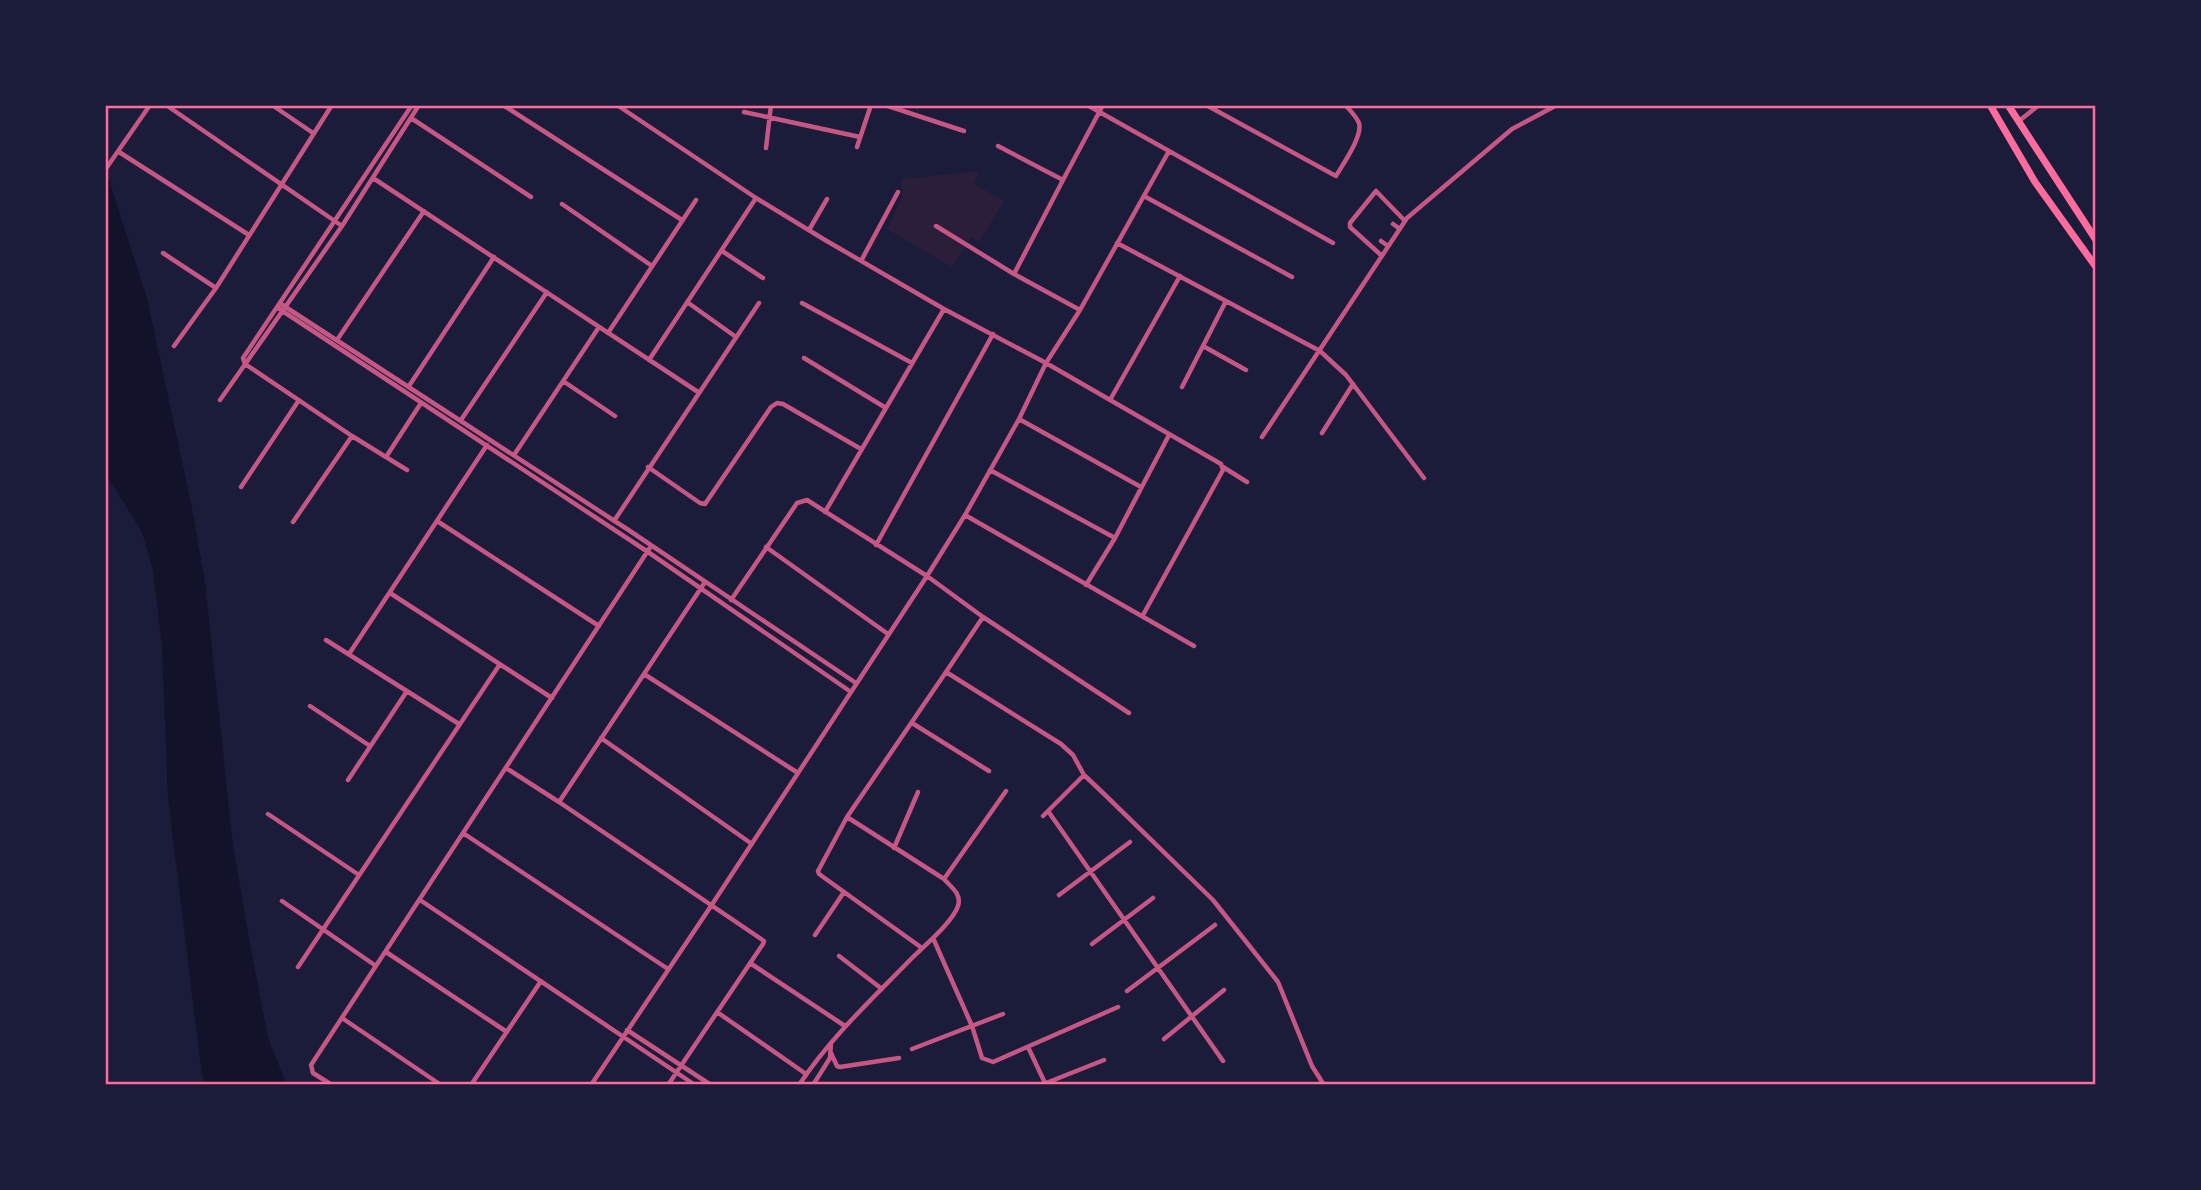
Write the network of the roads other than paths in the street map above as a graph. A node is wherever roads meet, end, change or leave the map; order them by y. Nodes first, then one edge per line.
1 (150, 105) edge
2 (166, 105) edge
3 (272, 105) edge
4 (332, 105) edge
5 (412, 105) edge
6 (419, 105) edge
7 (503, 105) edge
8 (617, 105) edge
9 (771, 105) edge
10 (871, 105) edge
11 (885, 105) edge
12 (1087, 105) edge
13 (1103, 105) edge
14 (1206, 105) edge
15 (1345, 105) edge
16 (1557, 105) edge
17 (1990, 105) edge
18 (2008, 105) edge
19 (2039, 105) edge
20 (744, 112) dead end
21 (1099, 112) junction
22 (770, 117) junction
23 (411, 118) junction
24 (2019, 121) junction
25 (964, 131) dead end
26 (313, 133) junction
27 (860, 137) junction
28 (998, 146) dead end
29 (857, 147) dead end
30 (766, 148) dead end
31 (1169, 151) junction
32 (119, 152) junction
33 (107, 168) edge
34 (373, 178) junction
35 (1063, 180) junction
36 (281, 184) junction
37 (898, 192) dead end
38 (1144, 196) junction
39 (531, 197) dead end
40 (756, 198) junction
41 (827, 199) dead end
42 (696, 200) dead end
43 (562, 204) dead end
44 (424, 211) junction
45 (682, 220) junction
46 (335, 221) junction
47 (1405, 221) junction
48 (1393, 224) dead end
49 (342, 226) junction
50 (936, 226) dead end
51 (1400, 229) junction
52 (809, 230) junction
53 (250, 235) junction
54 (2096, 240) edge
55 (1381, 241) dead end
56 (1117, 243) junction
57 (1333, 243) dead end
58 (1388, 246) junction
59 (722, 251) junction
60 (163, 253) dead end
61 (1382, 256) junction
62 (494, 257) junction
63 (861, 261) junction
64 (652, 265) junction
65 (2096, 267) edge
66 (1014, 274) junction
67 (1180, 276) junction
68 (1292, 277) dead end
69 (762, 278) dead end
70 (216, 288) junction
71 (547, 292) junction
72 (1227, 300) junction
73 (687, 302) junction
74 (759, 303) dead end
75 (802, 303) dead end
76 (282, 308) junction
77 (944, 309) junction
78 (1080, 310) junction
79 (599, 327) junction
80 (608, 333) junction
81 (993, 334) junction
82 (736, 337) junction
83 (337, 340) junction
84 (174, 346) dead end
85 (1203, 346) junction
86 (1320, 351) junction
87 (804, 358) dead end
88 (649, 360) junction
89 (912, 363) junction
90 (1046, 363) junction
91 (245, 364) junction
92 (1245, 370) dead end
93 (563, 381) junction
94 (1353, 384) junction
95 (409, 386) junction
96 (1182, 387) dead end
97 (698, 392) junction
98 (220, 400) dead end
99 (299, 400) junction
100 (1110, 400) junction
101 (421, 403) junction
102 (887, 408) junction
103 (615, 416) dead end
104 (1019, 419) junction
105 (461, 420) junction
106 (1322, 433) dead end
107 (1169, 435) junction
108 (352, 436) junction
109 (1262, 437) dead end
110 (490, 440) junction
111 (486, 446) junction
112 (861, 449) junction
113 (513, 455) junction
114 (386, 457) junction
115 (648, 467) junction
116 (1223, 467) junction
117 (407, 470) dead end
118 (990, 470) junction
119 (1424, 478) dead end
120 (1247, 482) dead end
121 (241, 487) dead end
122 (1141, 488) junction
123 (825, 512) junction
124 (965, 515) junction
125 (437, 521) junction
126 (614, 521) junction
127 (293, 522) dead end
128 (1115, 538) junction
129 (876, 545) junction
130 (651, 546) junction
131 (766, 547) junction
132 (648, 552) junction
133 (928, 576) junction
134 (705, 582) junction
135 (1087, 585) junction
136 (701, 588) junction
137 (390, 593) junction
138 (731, 600) junction
139 (727, 606) junction
140 (1143, 615) junction
141 (983, 617) junction
142 (599, 626) junction
143 (888, 634) junction
144 (326, 640) dead end
145 (1194, 646) dead end
146 (349, 654) junction
147 (500, 664) junction
148 (946, 672) junction
149 (644, 674) junction
150 (856, 683) junction
151 (407, 691) junction
152 (851, 692) junction
153 (552, 698) junction
154 (310, 706) dead end
155 (1129, 713) dead end
156 (912, 723) junction
157 (460, 724) junction
158 (601, 738) junction
159 (370, 746) junction
160 (506, 768) junction
161 (989, 771) dead end
162 (798, 773) junction
163 (1084, 775) junction
164 (348, 780) dead end
165 (1006, 791) dead end
166 (918, 792) dead end
167 (559, 802) junction
168 (1048, 811) junction
169 (268, 814) dead end
170 (1043, 816) dead end
171 (847, 817) junction
172 (463, 834) junction
173 (1130, 842) dead end
174 (752, 844) junction
175 (894, 848) junction
176 (1090, 872) junction
177 (359, 875) junction
178 (944, 879) junction
179 (844, 892) junction
180 (1059, 895) dead end
181 (1153, 898) dead end
182 (420, 900) junction
183 (282, 901) dead end
184 (711, 906) junction
185 (1125, 920) junction
186 (1215, 925) dead end
187 (323, 929) junction
188 (815, 935) dead end
189 (933, 938) junction
190 (1092, 944) dead end
191 (922, 948) junction
192 (386, 952) junction
193 (839, 956) dead end
194 (750, 962) junction
195 (376, 966) junction
196 (298, 967) dead end
197 (1158, 967) junction
198 (668, 969) junction
199 (541, 981) junction
200 (882, 989) junction
201 (1127, 990) dead end
202 (1224, 990) dead end
203 (1118, 1007) dead end
204 (717, 1012) junction
205 (1003, 1014) dead end
206 (1192, 1016) junction
207 (342, 1018) junction
208 (846, 1026) junction
209 (972, 1026) junction
210 (627, 1030) junction
211 (507, 1032) junction
212 (623, 1037) junction
213 (1164, 1039) dead end
214 (831, 1044) junction
215 (1028, 1047) junction
216 (912, 1049) dead end
217 (831, 1053) junction
218 (899, 1058) dead end
219 (1104, 1060) dead end
220 (1223, 1060) dead end
221 (681, 1065) junction
222 (676, 1073) junction
223 (806, 1074) junction
224 (1043, 1084) edge
225 (332, 1085) edge
226 (440, 1085) edge
227 (471, 1085) edge
228 (591, 1085) edge
229 (668, 1085) edge
230 (695, 1085) edge
231 (711, 1085) edge
232 (799, 1085) edge
233 (813, 1085) edge
234 (1324, 1085) edge

1 - 32 street
2 - 36 street
3 - 26 street
4 - 26 street
5 - 46 street
6 - 23 street
7 - 45 street
8 - 40 street
9 - 22 street
10 - 27 street
11 - 25 street
12 - 21 street
13 - 21 street
14 - 15 street
16 - 47 street
17 - 65 main road
18 - 24 main road
19 - 24 street
20 - 22 street
21 - 31 street
21 - 35 street
22 - 27 street
22 - 30 street
23 - 34 street
23 - 39 street
24 - 54 main road
26 - 36 street
27 - 29 street
28 - 35 street
31 - 38 street
31 - 57 street
32 - 33 street
32 - 53 street
34 - 44 street
34 - 49 street
35 - 66 street
36 - 46 street
36 - 53 street
37 - 63 street
38 - 56 street
38 - 68 street
40 - 52 street
40 - 59 street
41 - 52 street
42 - 45 street
43 - 64 street
44 - 62 street
44 - 83 street
45 - 64 street
46 - 49 street
46 - 76 street
47 - 51 street
47 - 61 street
48 - 51 street
49 - 76 street
50 - 66 street
51 - 58 street
52 - 63 street
53 - 70 street
55 - 58 street
56 - 67 street
56 - 78 street
58 - 61 street
59 - 69 street
59 - 73 street
60 - 70 street
61 - 86 street
62 - 71 street
62 - 95 street
63 - 77 street
64 - 80 street
66 - 78 street
67 - 72 street
67 - 100 street
70 - 84 street
71 - 79 street
71 - 105 street
72 - 85 street
72 - 86 street
73 - 82 street
73 - 88 street
74 - 82 street
75 - 89 street
76 - 83 street
76 - 91 street
76 - 101 street
77 - 81 street
77 - 89 street
78 - 90 street
79 - 80 street
79 - 93 street
80 - 88 street
81 - 90 street
81 - 129 street
82 - 97 street
83 - 95 street
85 - 92 street
85 - 96 street
86 - 94 street
86 - 109 street
87 - 102 street
88 - 97 street
89 - 102 street
90 - 100 street
90 - 104 street
91 - 98 street
91 - 99 street
93 - 103 street
93 - 113 street
94 - 106 street
94 - 119 street
95 - 105 street
97 - 115 street
99 - 108 street
99 - 121 street
100 - 107 street
101 - 111 street
101 - 114 street
102 - 112 street
104 - 118 street
104 - 122 street
105 - 110 street
107 - 116 street
107 - 122 street
108 - 114 street
108 - 127 street
110 - 111 street
110 - 113 street
111 - 125 street
111 - 132 street
112 - 115 street
112 - 123 street
113 - 126 street
114 - 117 street
115 - 126 street
116 - 120 street
116 - 140 street
118 - 124 street
118 - 128 street
122 - 128 street
123 - 129 street
123 - 131 street
124 - 133 street
124 - 135 street
125 - 137 street
125 - 142 street
126 - 130 street
128 - 135 street
129 - 133 street
130 - 132 street
130 - 134 street
131 - 138 street
131 - 143 street
132 - 136 street
132 - 142 street
133 - 141 street
133 - 143 street
134 - 136 street
134 - 138 street
135 - 140 street
136 - 139 street
136 - 149 street
137 - 146 street
137 - 147 street
138 - 139 street
138 - 150 street
139 - 152 street
140 - 145 street
141 - 148 street
141 - 155 street
142 - 153 street
143 - 150 street
144 - 146 street
146 - 151 street
147 - 153 street
147 - 157 street
148 - 156 street
148 - 163 street
149 - 158 street
149 - 162 street
150 - 152 street
151 - 157 street
151 - 159 street
152 - 162 street
153 - 160 street
154 - 159 street
156 - 161 street
156 - 171 street
157 - 177 street
158 - 167 street
158 - 174 street
159 - 164 street
160 - 167 street
160 - 172 street
162 - 174 street
163 - 168 street
163 - 234 street
165 - 178 street
166 - 175 street
167 - 184 street
168 - 170 street
168 - 176 street
169 - 177 street
171 - 175 street
171 - 179 street
172 - 182 street
172 - 198 street
173 - 176 street
174 - 184 street
175 - 178 street
176 - 180 street
176 - 185 street
177 - 187 street
178 - 189 street
179 - 188 street
179 - 191 street
181 - 185 street
182 - 192 street
182 - 199 street
183 - 187 street
184 - 194 street
184 - 198 street
185 - 190 street
185 - 197 street
186 - 197 street
187 - 195 street
187 - 196 street
189 - 191 street
189 - 209 street
191 - 200 street
192 - 195 street
192 - 211 street
193 - 200 street
194 - 204 street
194 - 208 street
195 - 207 street
197 - 201 street
197 - 206 street
198 - 210 street
199 - 211 street
199 - 212 street
200 - 208 street
202 - 206 street
203 - 215 street
204 - 221 street
204 - 223 street
205 - 209 street
206 - 213 street
206 - 220 street
207 - 225 street
207 - 226 street
208 - 214 street
209 - 215 street
209 - 216 street
210 - 212 street
210 - 221 street
211 - 227 street
212 - 222 street
212 - 228 street
214 - 217 street
214 - 223 street
215 - 224 street
217 - 218 street
217 - 233 street
219 - 224 street
221 - 222 street
221 - 231 street
222 - 229 street
222 - 230 street
223 - 232 street

